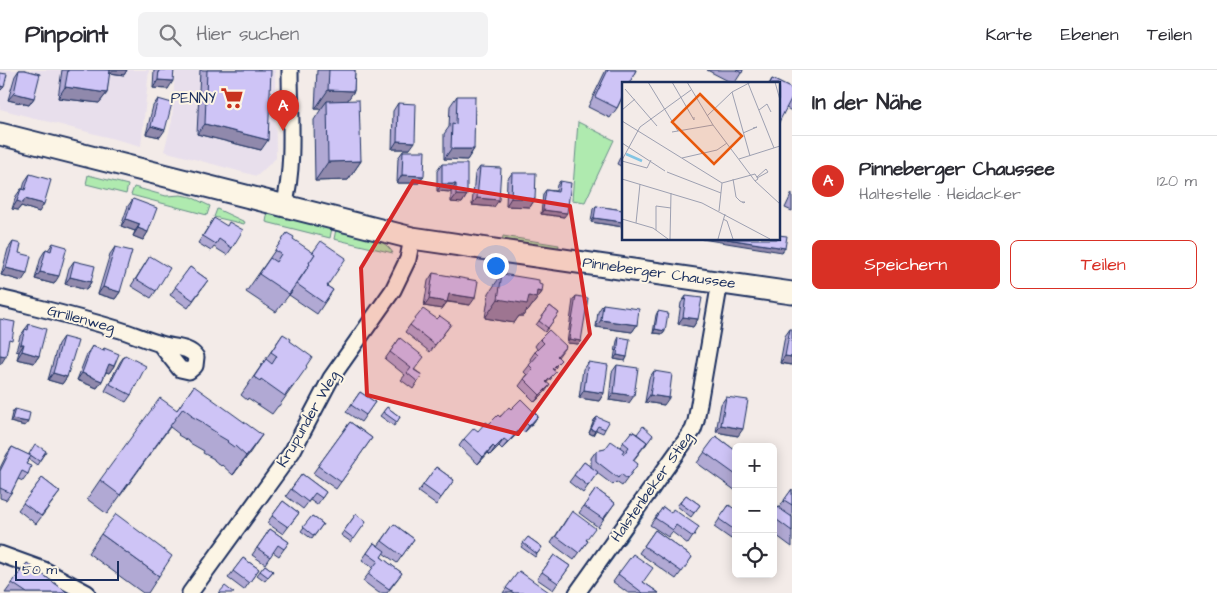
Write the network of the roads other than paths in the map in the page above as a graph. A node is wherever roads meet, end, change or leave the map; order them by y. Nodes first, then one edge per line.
1 (290, 70) edge
2 (0, 134) edge
3 (284, 207) junction
4 (412, 238) junction
5 (720, 282) junction
6 (792, 292) edge
7 (0, 298) edge
8 (160, 344) dead end
9 (0, 554) edge
10 (88, 593) edge
11 (190, 593) edge
12 (577, 593) edge

1 - 3 street
2 - 3 main road, Pinneberger Chaussee
3 - 4 main road, Pinneberger Chaussee
4 - 5 main road, Pinneberger Chaussee
4 - 11 street, Krupunder Weg
5 - 6 main road, Pinneberger Chaussee
5 - 12 street, Halstenbeker Stieg
7 - 8 street, Grillenweg
9 - 10 street

